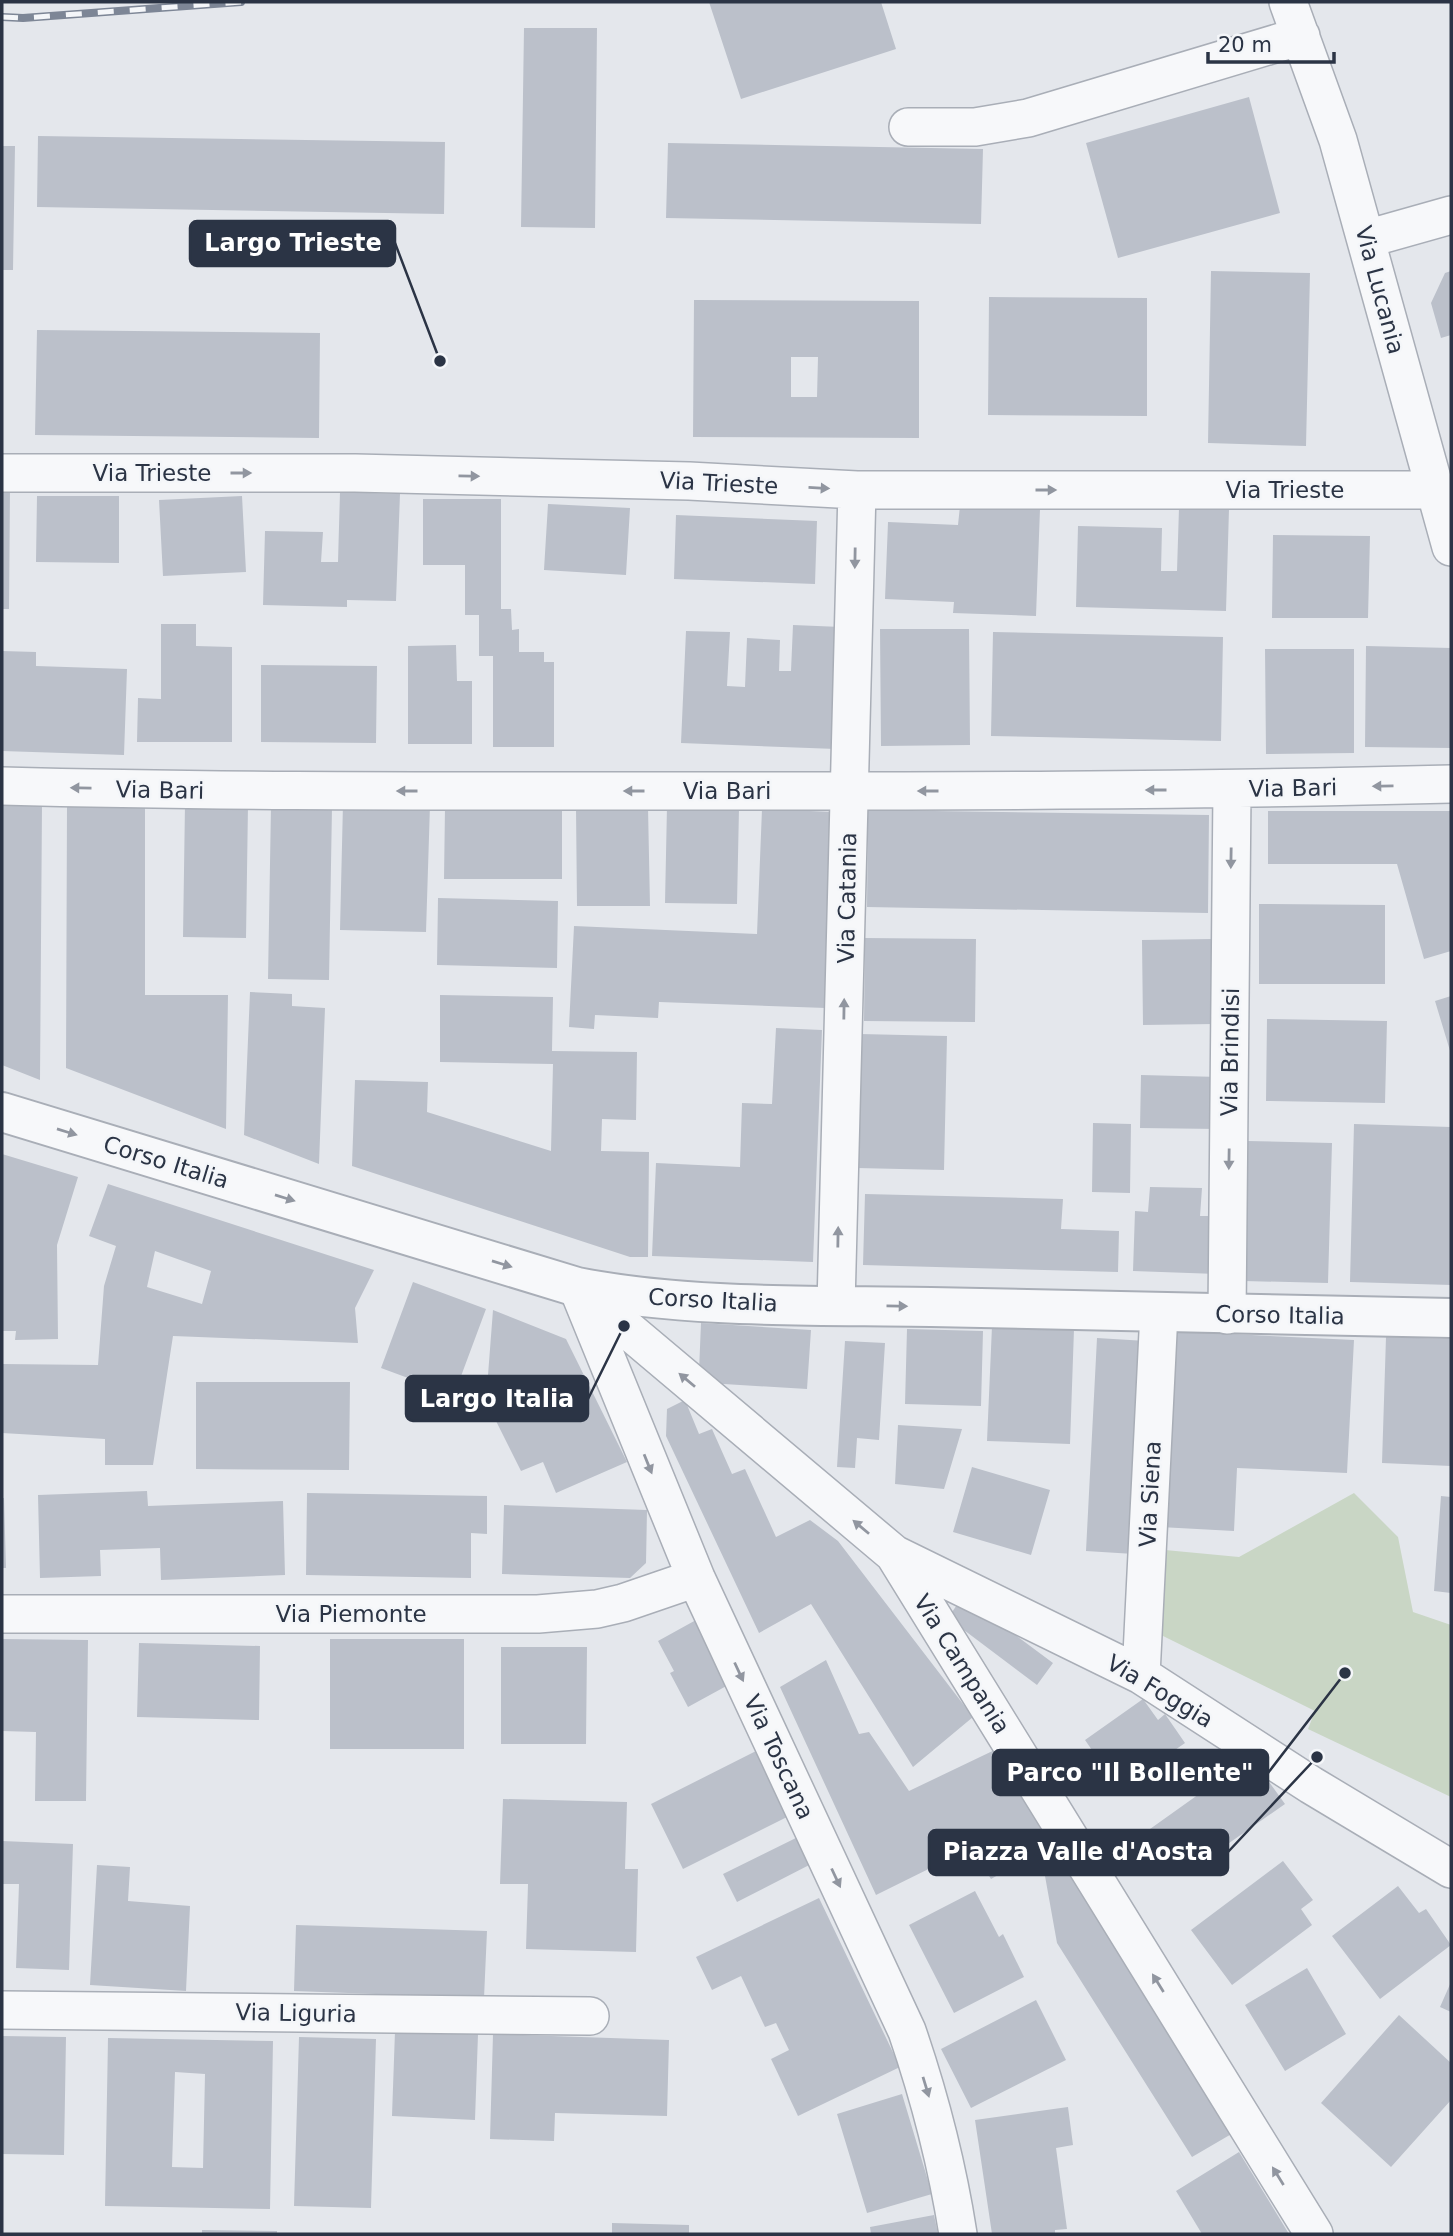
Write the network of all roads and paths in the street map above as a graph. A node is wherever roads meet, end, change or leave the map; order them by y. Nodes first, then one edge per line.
1 (1288, 2) edge
2 (1301, 36) junction
3 (908, 127) dead end
4 (1451, 215) edge
5 (1366, 239) junction
6 (2, 473) edge
7 (857, 490) junction
8 (1435, 490) junction
9 (1451, 547) edge
10 (1451, 784) edge
11 (2, 786) edge
12 (1232, 790) junction
13 (849, 791) junction
14 (2, 1112) edge
15 (577, 1287) junction
16 (836, 1305) junction
17 (1159, 1312) junction
18 (1227, 1314) junction
19 (1451, 1318) edge
20 (894, 1554) junction
21 (695, 1578) junction
22 (2, 1614) edge
23 (1141, 1675) junction
24 (1451, 1869) edge
25 (2, 2010) edge
26 (590, 2016) dead end
27 (958, 2234) edge
28 (1314, 2234) edge

1 - 2 street, Via Lucania
2 - 3 street
2 - 5 street, Via Lucania
4 - 5 street
5 - 8 street, Via Lucania
6 -> 7 street, Via Trieste
7 -> 8 street, Via Trieste
7 -> 13 street, Via Catania
8 - 9 street, Via Lucania
10 -> 12 street, Via Bari
13 -> 11 street, Via Bari
12 -> 13 street, Via Bari
12 -> 18 street, Via Brindisi
16 -> 13 street, Via Catania
14 -> 15 street, Corso Italia
15 - 16 street, Corso Italia
20 -> 15 street, Via Campania
15 -> 21 street, Via Toscana
16 -> 17 street, Corso Italia
17 - 18 street, Corso Italia
17 - 23 street, Via Siena
18 - 19 street, Corso Italia
20 - 23 street, Via Foggia
28 -> 20 street, Via Campania
21 - 22 street, Via Piemonte
21 -> 27 street, Via Toscana
23 - 24 street, Via Foggia
25 - 26 street, Via Liguria

